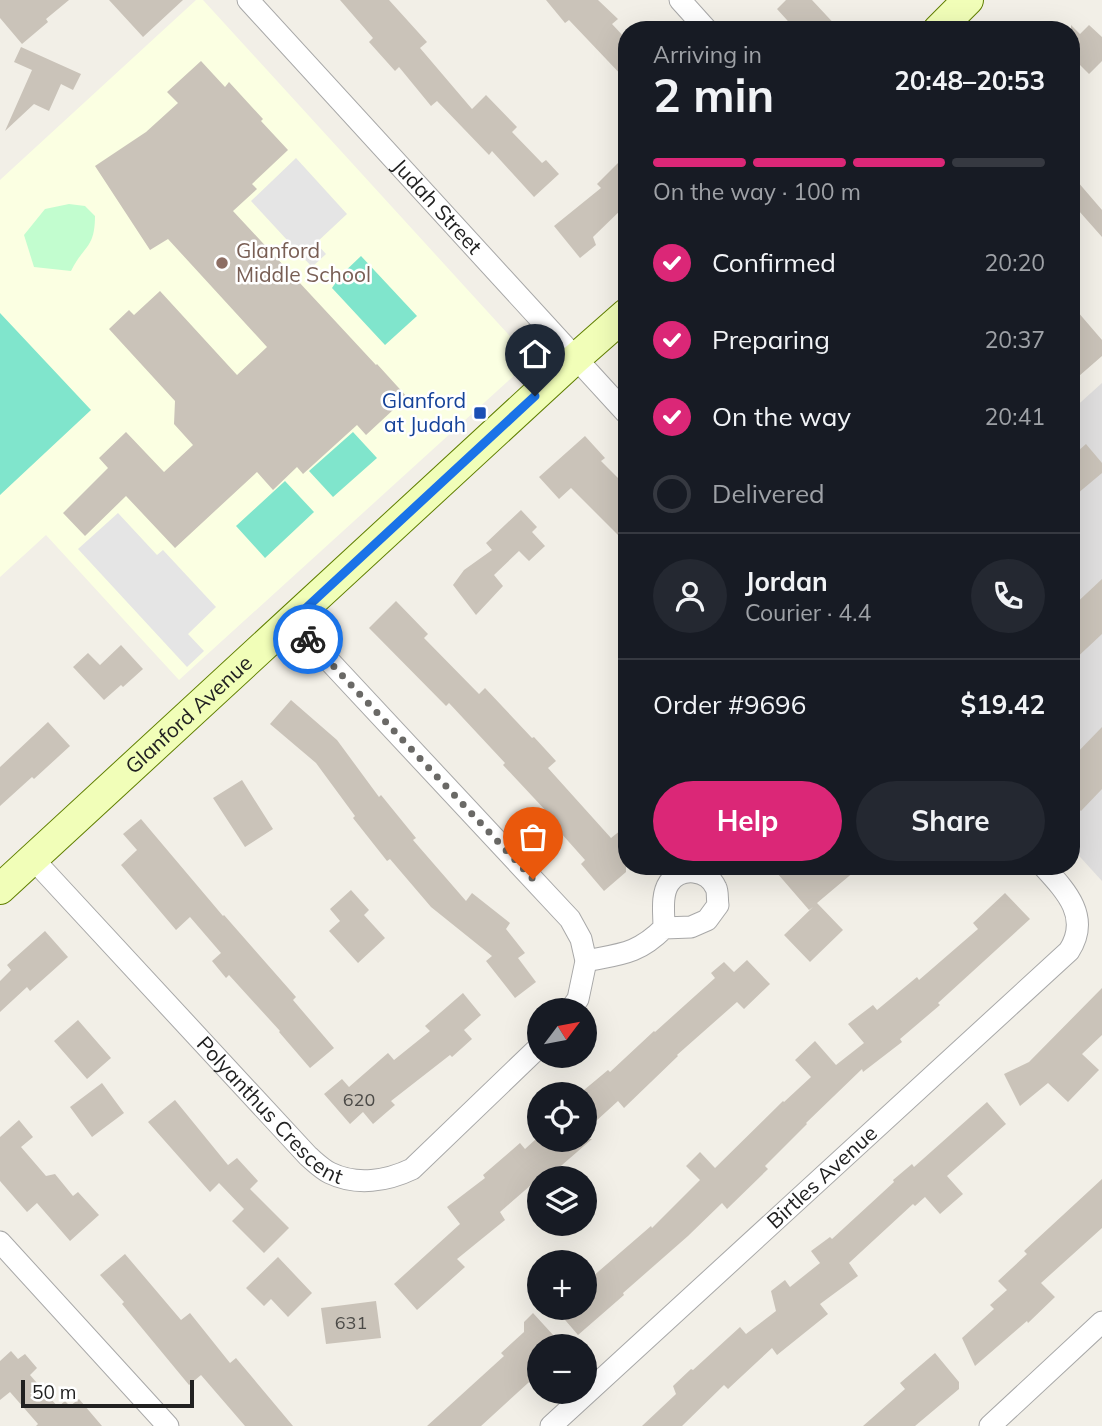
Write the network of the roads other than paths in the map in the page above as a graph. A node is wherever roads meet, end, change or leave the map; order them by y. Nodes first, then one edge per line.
1 (248, 0) edge
2 (680, 0) edge
3 (968, 0) edge
4 (699, 21) edge
5 (947, 21) edge
6 (618, 321) edge
7 (576, 358) junction
8 (618, 404) edge
9 (292, 621) junction
10 (33, 859) junction
11 (1051, 875) edge
12 (0, 889) edge
13 (664, 928) dead end
14 (586, 961) junction
15 (578, 998) edge
16 (527, 1059) edge
17 (0, 1242) edge
18 (1102, 1322) edge
19 (168, 1426) edge
20 (551, 1426) edge
21 (990, 1426) edge

1 - 7 street, Judah Street
2 - 4 street
3 - 5 main road
6 - 7 main road, Glanford Avenue
7 - 8 street, Judah Street
7 - 9 main road, Glanford Avenue
9 - 10 main road, Glanford Avenue
9 - 14 street
10 - 12 main road, Glanford Avenue
10 - 16 street, Polyanthus Crescent
11 - 20 street, Birtles Avenue
13 - 14 street
14 - 15 street
17 - 19 street
18 - 21 street

